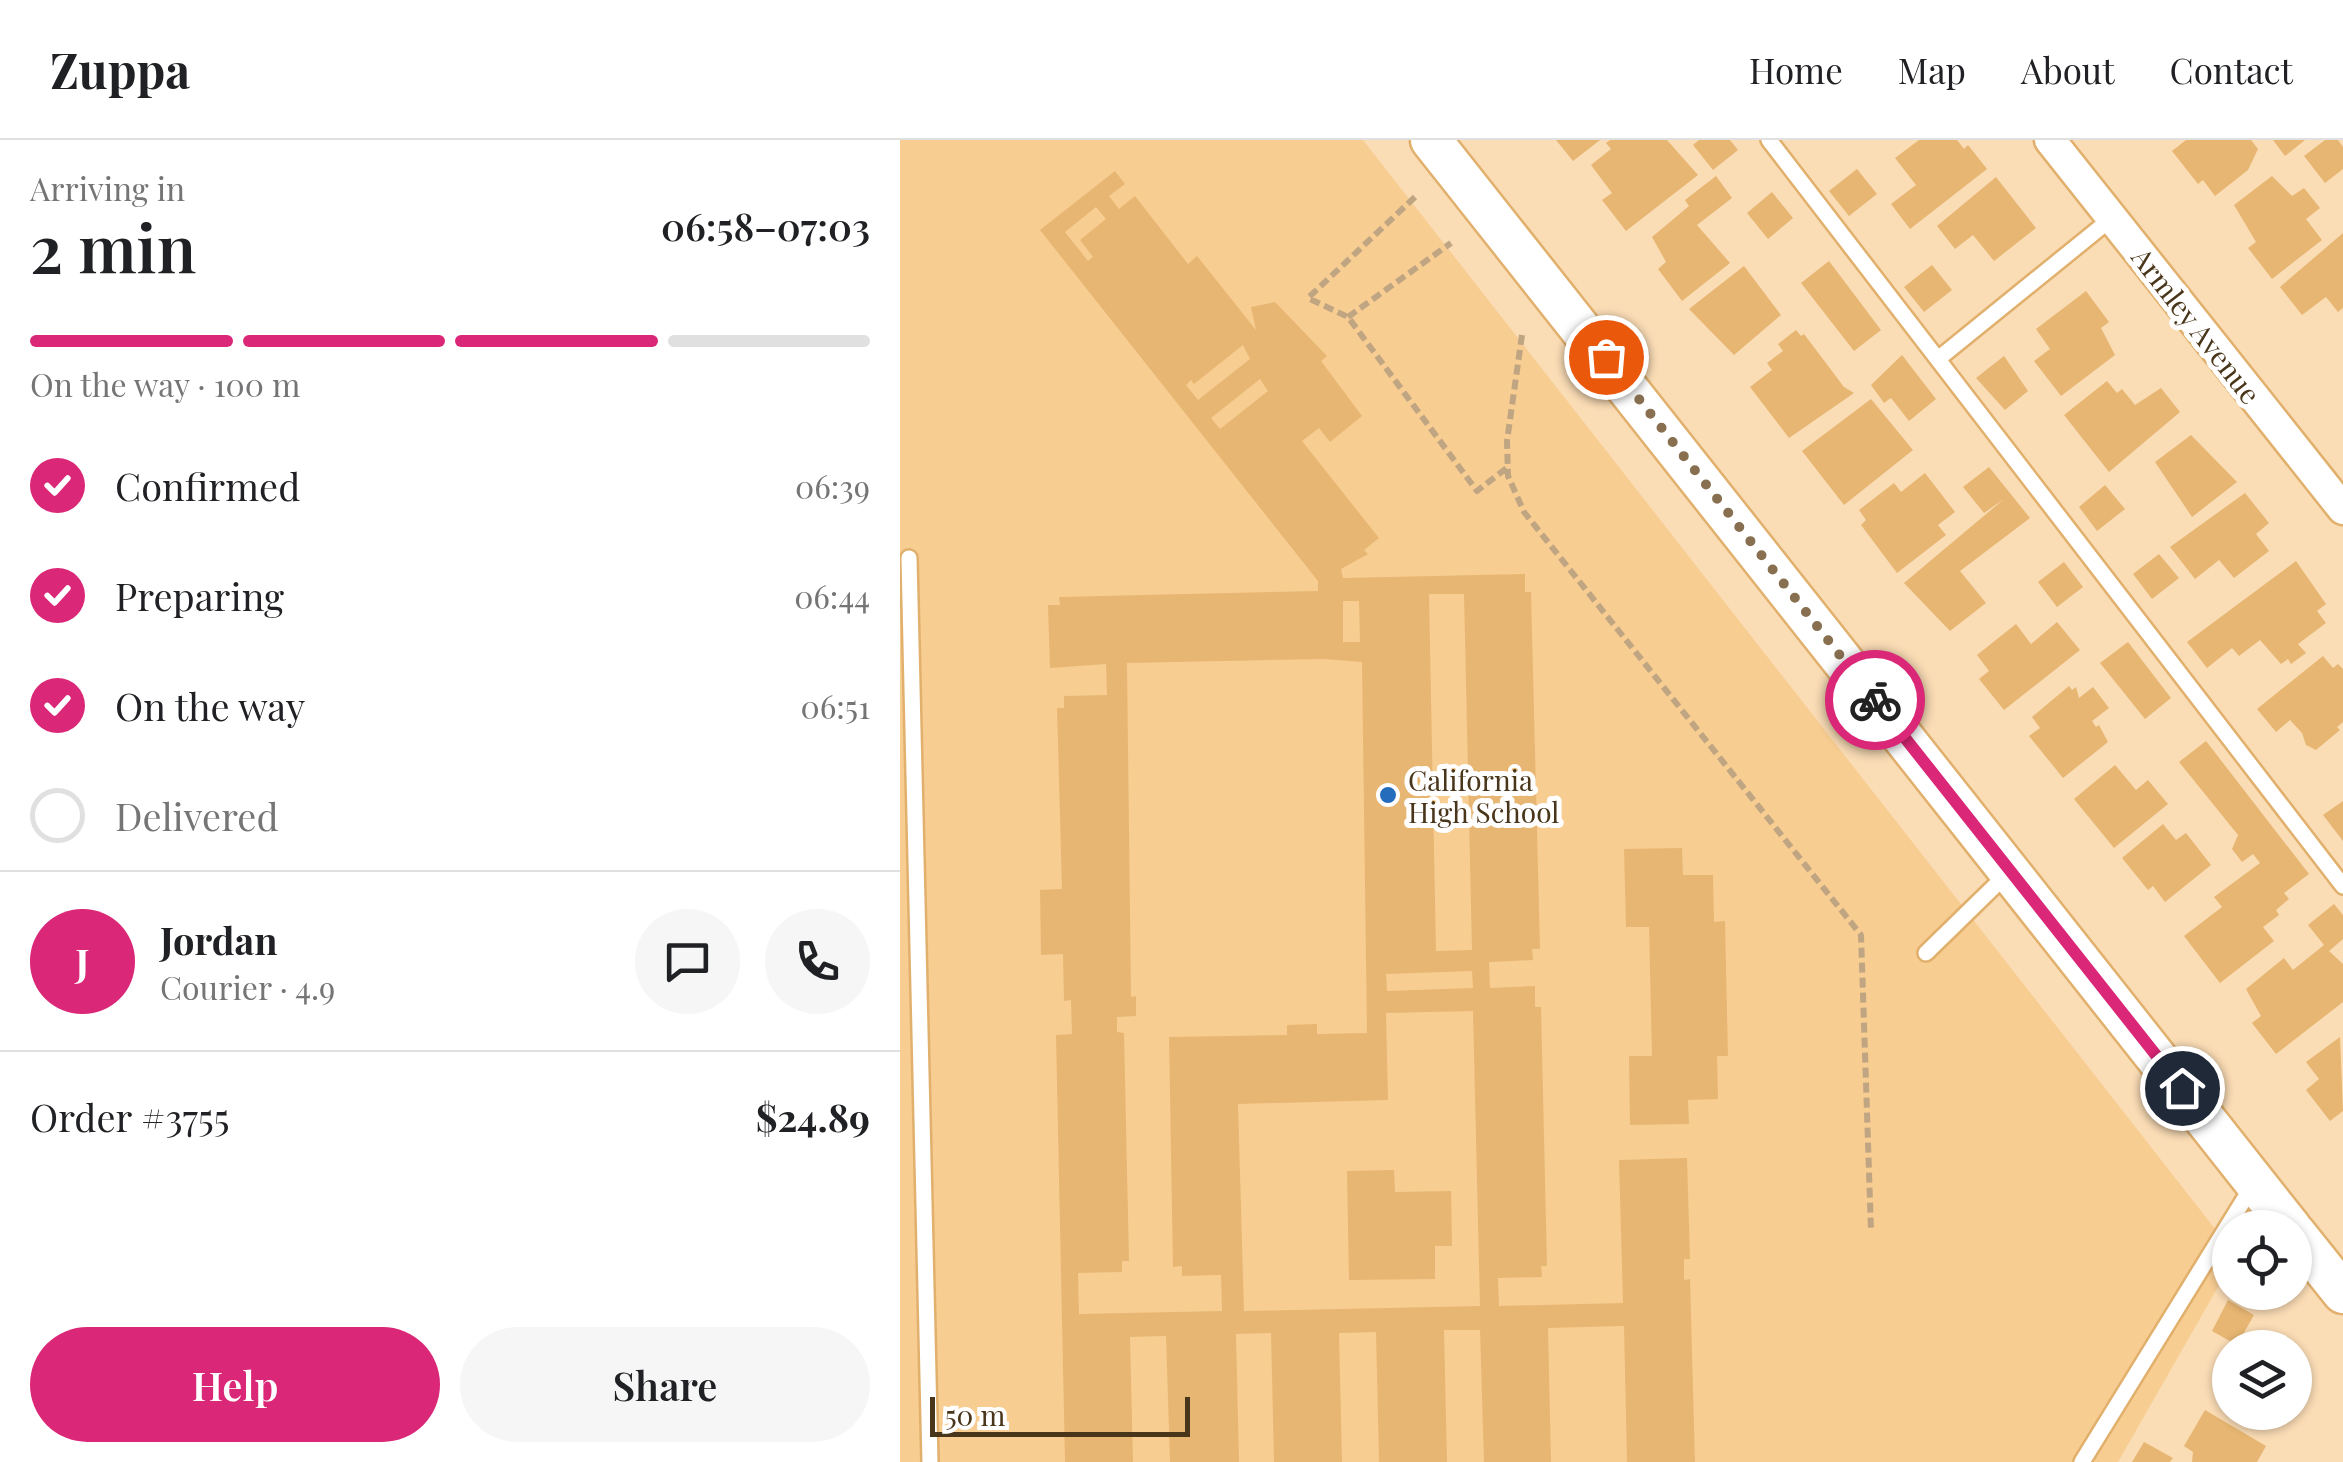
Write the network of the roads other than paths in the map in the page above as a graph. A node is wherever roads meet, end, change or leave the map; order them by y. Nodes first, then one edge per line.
1 (1431, 140) edge
2 (1769, 140) edge
3 (2050, 140) edge
4 (2112, 218) junction
5 (1938, 359) junction
6 (2343, 509) edge
7 (909, 558) dead end
8 (2010, 871) junction
9 (2343, 886) edge
10 (1926, 953) dead end
11 (2255, 1182) junction
12 (2277, 1210) edge
13 (2312, 1254) edge
14 (2343, 1294) edge
15 (930, 1462) edge
16 (2082, 1462) edge

1 - 8 main road
2 - 5 lane
3 - 4 street, Armley Avenue
4 - 5 lane
4 - 6 street, Armley Avenue
5 - 9 lane
7 - 15 lane
8 - 10 lane
8 - 11 main road
11 - 12 main road
11 - 16 lane
13 - 14 main road

